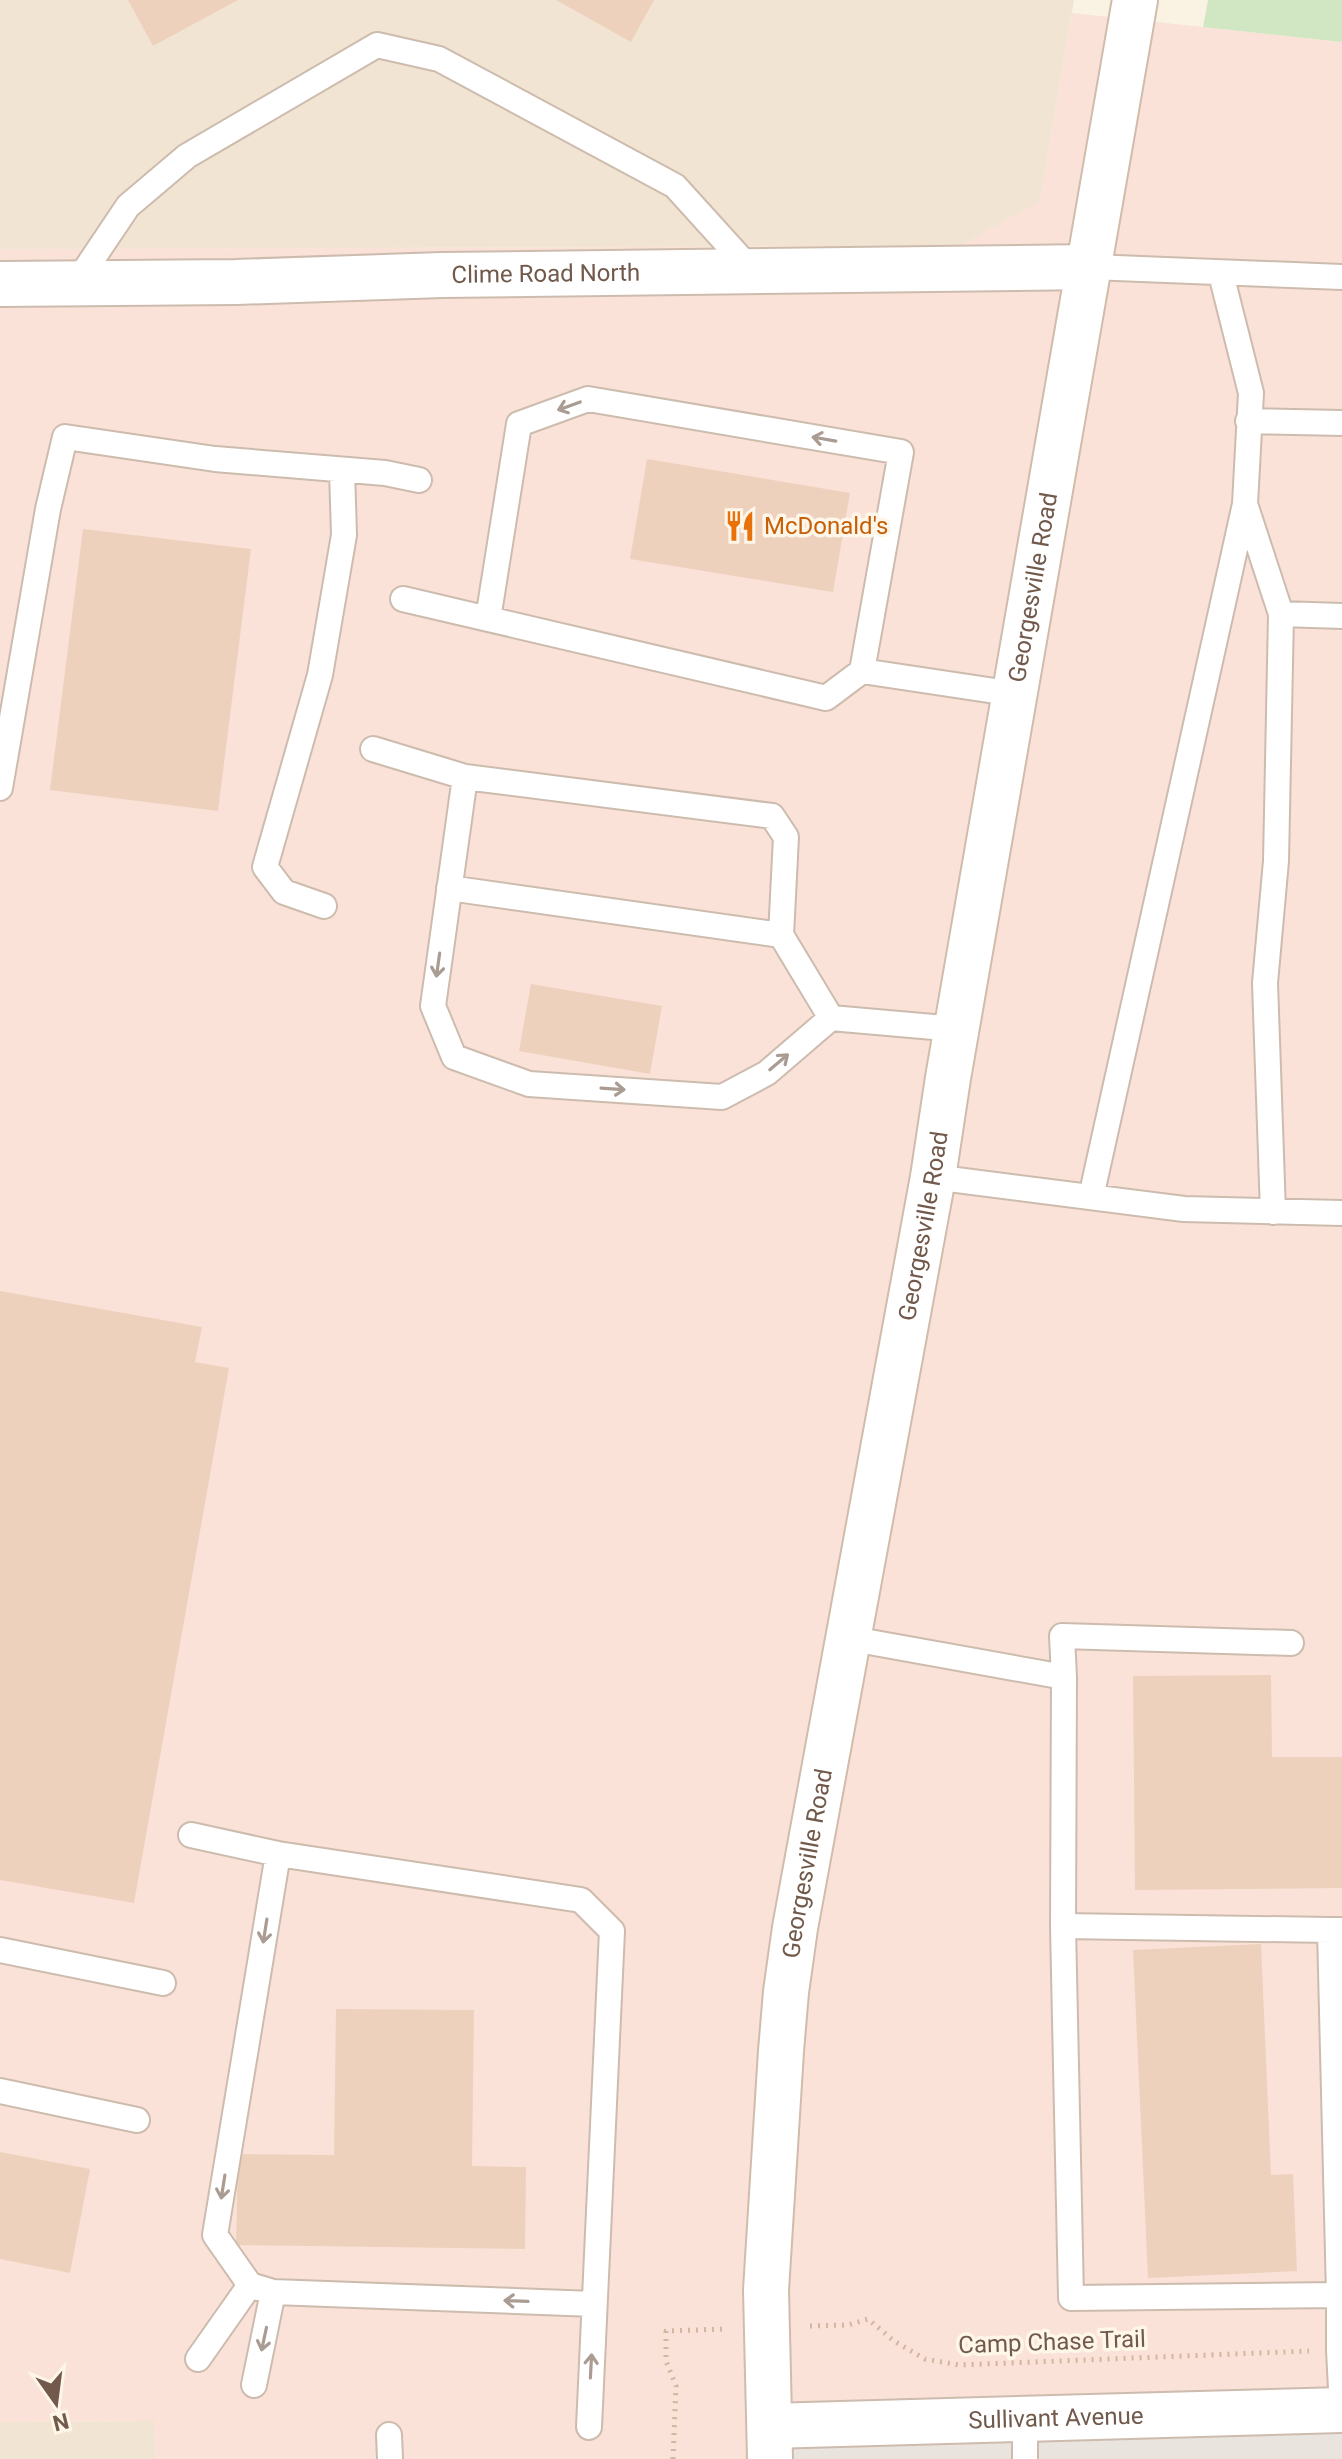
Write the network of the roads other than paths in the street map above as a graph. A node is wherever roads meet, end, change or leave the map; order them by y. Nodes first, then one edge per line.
1 (1135, 0) edge
2 (1091, 267) junction
3 (752, 271) junction
4 (1221, 274) junction
5 (1342, 277) edge
6 (77, 282) junction
7 (0, 284) edge
8 (1248, 421) junction
9 (1342, 423) edge
10 (342, 470) junction
11 (419, 480) dead end
12 (1245, 504) junction
13 (403, 599) dead end
14 (1281, 614) junction
15 (1342, 616) edge
16 (488, 619) junction
17 (862, 671) junction
18 (1015, 694) junction
19 (373, 749) dead end
20 (465, 777) junction
21 (0, 788) edge
22 (449, 888) junction
23 (324, 906) dead end
24 (781, 935) junction
25 (831, 1018) junction
26 (956, 1029) junction
27 (933, 1177) junction
28 (1091, 1197) junction
29 (1273, 1212) junction
30 (1342, 1213) edge
31 (847, 1638) junction
32 (1291, 1643) dead end
33 (1064, 1677) junction
34 (191, 1835) dead end
35 (278, 1854) junction
36 (1063, 1926) junction
37 (1336, 1930) edge
38 (0, 1950) edge
39 (163, 1983) dead end
40 (0, 2091) edge
41 (137, 2120) dead end
42 (262, 2288) junction
43 (1339, 2295) junction
44 (594, 2304) junction
45 (198, 2359) dead end
46 (254, 2385) dead end
47 (1342, 2409) edge
48 (589, 2427) dead end
49 (1025, 2439) edge
50 (770, 2442) edge

1 - 2 main road, Georgesville Road
2 - 3 main road, Clime Road North
2 - 4 lane
2 - 18 main road, Georgesville Road
3 - 6 main road, Clime Road North
3 - 6 lane
4 - 5 lane
4 - 8 lane
6 - 7 main road, Clime Road North
8 - 9 lane
8 - 12 lane
10 - 11 lane
10 - 21 lane
10 - 23 lane
12 - 14 lane
12 - 28 lane
13 - 16 lane
14 - 15 lane
14 - 29 lane
16 - 17 lane
17 -> 16 lane
17 - 18 lane
18 - 26 main road, Georgesville Road
19 - 20 lane
20 - 22 lane
20 - 24 lane
22 - 24 lane
22 -> 25 lane
24 - 25 lane
25 - 26 lane
26 - 27 main road, Georgesville Road
27 - 28 lane
27 - 31 main road, Georgesville Road
28 - 29 lane
29 - 30 lane
31 - 33 lane
31 - 50 main road, Georgesville Road
32 - 33 lane
33 - 36 lane
34 - 35 lane
35 -> 42 lane
35 - 44 lane
36 - 37 lane
36 - 43 lane
37 - 43 lane
38 - 39 lane
40 - 41 lane
44 -> 42 lane
42 - 45 lane
42 -> 46 lane
43 - 47 lane
48 -> 44 lane
47 - 49 main road, Sullivant Avenue
49 - 50 main road, Sullivant Avenue

